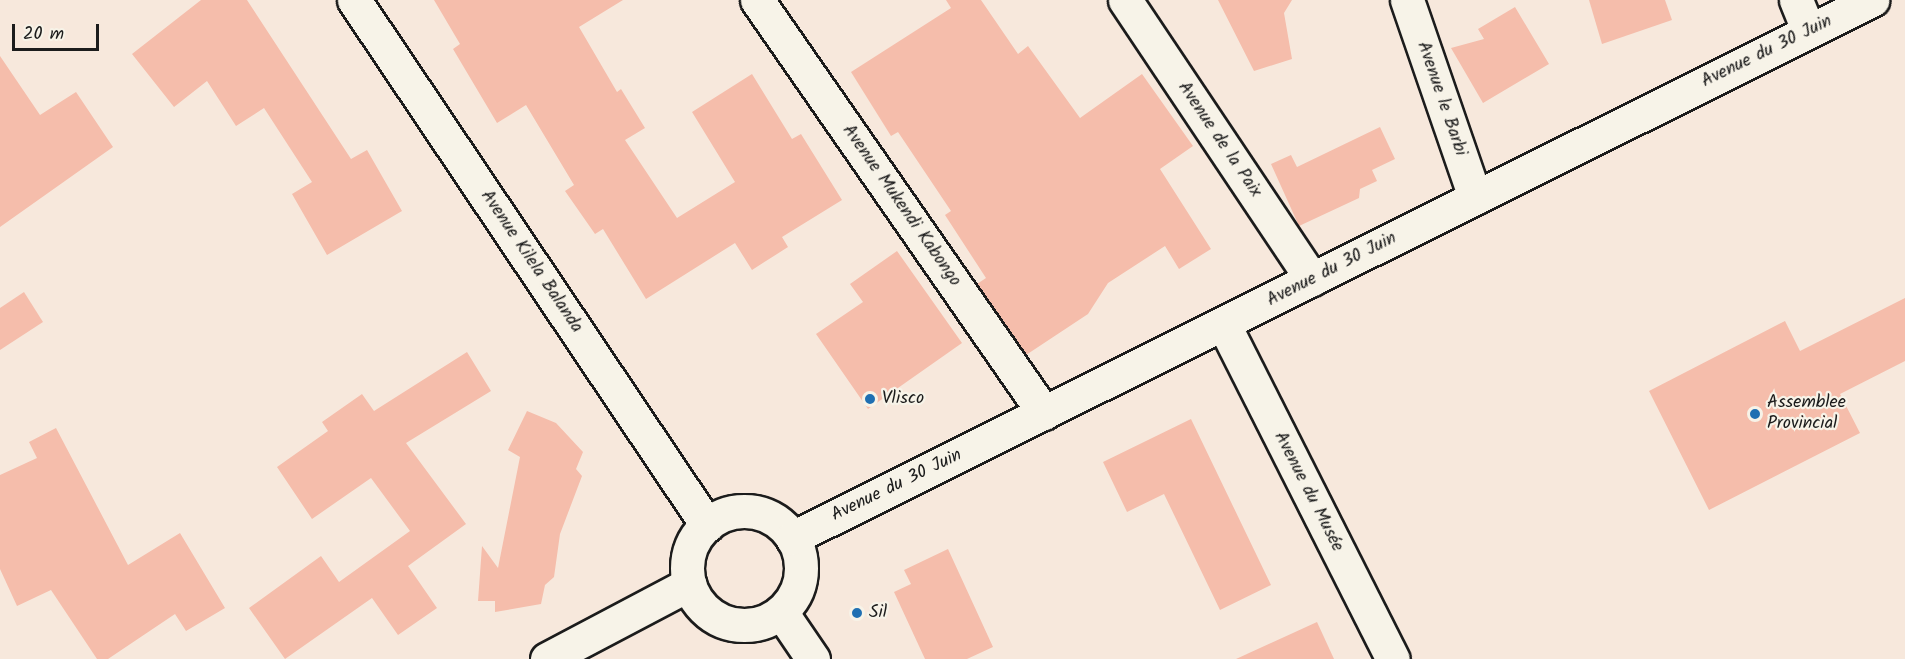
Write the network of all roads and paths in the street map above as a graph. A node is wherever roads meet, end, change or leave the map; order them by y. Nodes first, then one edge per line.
1 (354, 0) edge
2 (757, 0) edge
3 (1125, 0) edge
4 (1407, 0) edge
5 (1796, 0) edge
6 (1872, 0) edge
7 (1808, 30) junction
8 (1475, 198) junction
9 (1312, 279) junction
10 (1224, 325) junction
11 (1044, 412) junction
12 (707, 525) junction
13 (792, 538) junction
14 (689, 584) junction
15 (781, 612) junction
16 (547, 659) edge
17 (813, 659) edge
18 (1393, 659) edge

1 - 12 street, Avenue Kilela Balanda
2 - 11 street, Avenue Mukendi Kabongo
3 - 9 street, Avenue de la Paix
4 - 8 street, Avenue le Barbi
5 - 7 street
6 - 7 street, Avenue du 30 Juin
7 - 8 street, Avenue du 30 Juin
8 - 9 street, Avenue du 30 Juin
9 - 10 street, Avenue du 30 Juin
10 - 11 street, Avenue du 30 Juin
10 - 18 street, Avenue du Musée
11 - 13 street, Avenue du 30 Juin
12 - 13 street
12 - 14 street
13 - 15 street
14 - 15 street
14 - 16 street
15 - 17 street

